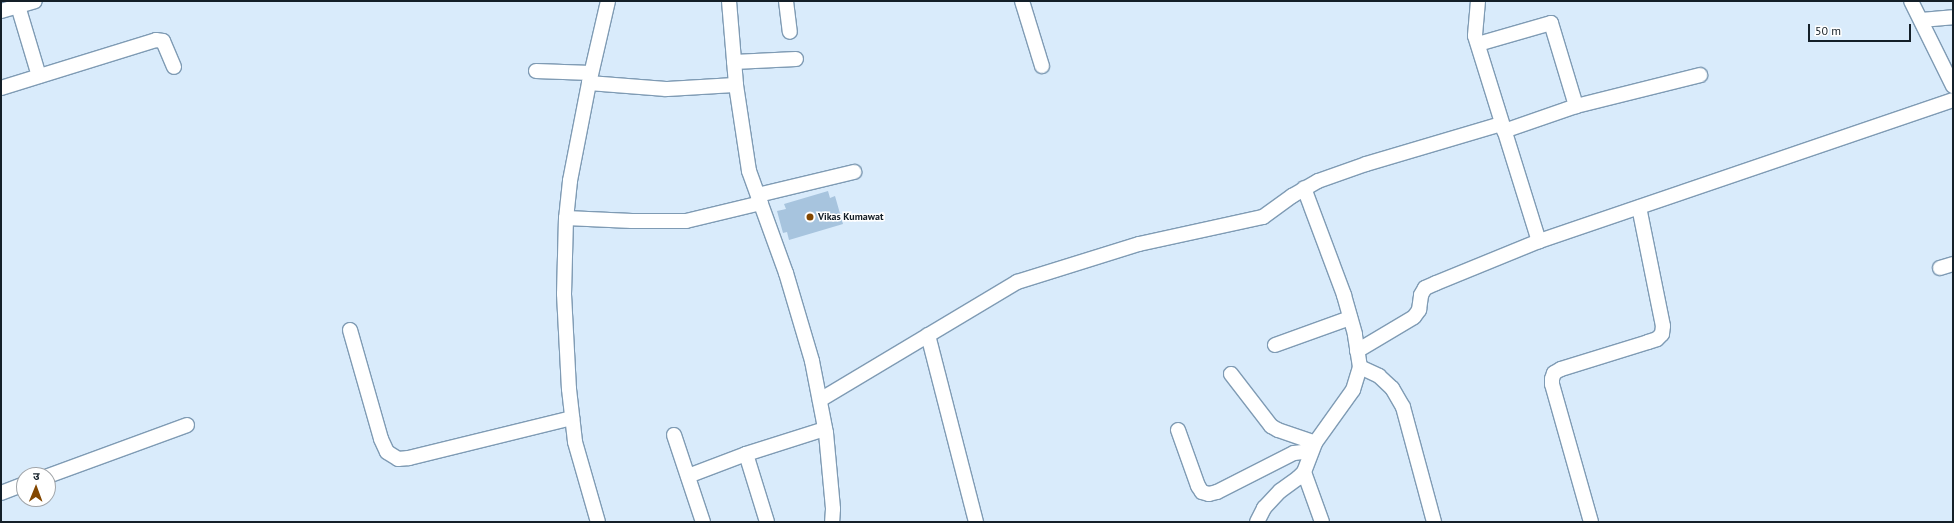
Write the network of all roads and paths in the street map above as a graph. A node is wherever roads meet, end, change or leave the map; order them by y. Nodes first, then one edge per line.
1 (35, 1) edge
2 (608, 1) edge
3 (729, 1) edge
4 (786, 1) edge
5 (1022, 1) edge
6 (1478, 1) edge
7 (1911, 1) edge
8 (18, 6) junction
9 (1, 11) edge
10 (1953, 17) edge
11 (1921, 20) junction
12 (790, 32) dead end
13 (1478, 44) junction
14 (796, 59) dead end
15 (734, 62) junction
16 (1042, 66) dead end
17 (174, 67) dead end
18 (536, 71) dead end
19 (1700, 75) dead end
20 (39, 76) junction
21 (590, 78) junction
22 (736, 85) junction
23 (1953, 86) edge
24 (1, 88) edge
25 (1953, 100) edge
26 (1576, 106) junction
27 (1503, 127) junction
28 (854, 172) dead end
29 (1304, 188) junction
30 (759, 199) junction
31 (1639, 207) junction
32 (566, 218) junction
33 (1539, 241) junction
34 (1350, 318) junction
35 (350, 330) dead end
36 (928, 335) junction
37 (1275, 345) dead end
38 (1358, 351) junction
39 (1360, 367) junction
40 (1231, 374) dead end
41 (820, 400) junction
42 (572, 418) junction
43 (187, 425) dead end
44 (825, 429) junction
45 (1178, 430) dead end
46 (674, 435) dead end
47 (1313, 447) junction
48 (746, 454) junction
49 (1304, 472) junction
50 (56, 473) edge
51 (688, 476) junction
52 (16, 487) edge
53 (1, 493) edge
54 (598, 522) edge
55 (703, 522) edge
56 (767, 522) edge
57 (832, 522) edge
58 (976, 522) edge
59 (1257, 522) edge
60 (1322, 522) edge
61 (1434, 522) edge
62 (1591, 522) edge

1 - 8 street
2 - 21 street
3 - 15 street
4 - 12 street
5 - 16 street
6 - 13 street
7 - 11 street
8 - 9 street
8 - 20 street
10 - 11 street
11 - 23 street
13 - 26 street
13 - 27 street
14 - 15 street
15 - 22 street
17 - 20 street
18 - 21 street
19 - 26 street
20 - 24 street
21 - 22 street
21 - 32 street
22 - 30 street
25 - 31 street
26 - 27 street
27 - 29 street
27 - 33 street
28 - 30 street
29 - 34 street
29 - 36 street
30 - 32 street
30 - 41 street
31 - 33 street
31 - 62 street
32 - 42 street
33 - 38 street
34 - 37 street
34 - 38 street
35 - 42 street
36 - 41 street
36 - 58 street
38 - 39 street
39 - 47 street
39 - 61 street
40 - 47 street
41 - 44 street
42 - 54 street
43 - 50 street
44 - 48 street
44 - 57 street
45 - 47 street
46 - 51 street
47 - 49 street
48 - 51 street
48 - 56 street
49 - 59 street
49 - 60 street
51 - 55 street
52 - 53 street

